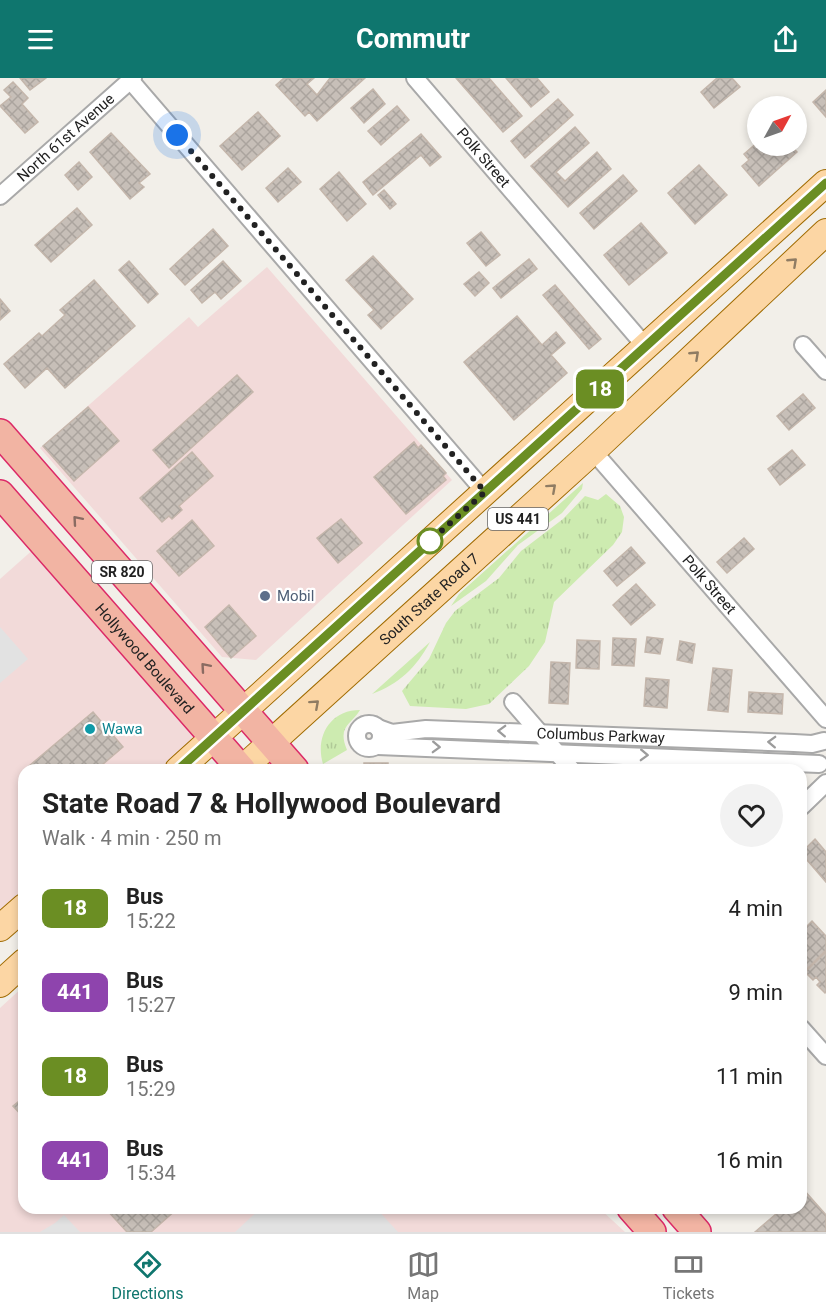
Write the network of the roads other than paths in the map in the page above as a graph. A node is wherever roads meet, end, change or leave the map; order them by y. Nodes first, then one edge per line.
1 (416, 78) edge
2 (131, 79) edge
3 (826, 183) edge
4 (0, 196) edge
5 (826, 232) edge
6 (803, 345) dead end
7 (646, 347) junction
8 (826, 371) edge
9 (0, 433) edge
10 (593, 451) junction
11 (485, 492) junction
12 (0, 494) edge
13 (513, 702) dead end
14 (244, 711) junction
15 (826, 719) edge
16 (378, 728) junction
17 (540, 733) junction
18 (214, 737) junction
19 (825, 740) edge
20 (272, 743) junction
21 (378, 746) junction
22 (556, 752) junction
23 (185, 764) edge
24 (238, 764) edge
25 (248, 764) edge
26 (290, 764) edge
27 (567, 764) edge
28 (744, 764) edge
29 (807, 768) edge
30 (823, 769) edge
31 (826, 783) edge
32 (807, 801) edge
33 (18, 912) edge
34 (0, 928) edge
35 (18, 968) edge
36 (0, 984) edge
37 (807, 1035) edge
38 (826, 1056) edge
39 (636, 1214) edge
40 (681, 1214) edge
41 (652, 1232) edge
42 (697, 1232) edge

1 - 7 street, Polk Street
2 - 4 street, North 61st Avenue
2 - 11 street
3 - 7 main road, US 441
10 -> 5 main road, South State Road 7 / US 441
6 - 8 street
7 - 11 main road, US 441
14 -> 9 highway, SR 820
10 - 15 street, Polk Street
20 -> 10 main road, South State Road 7 / US 441
11 - 14 main road, US 441
12 - 18 highway, Hollywood Boulevard / SR 820
13 - 17 street
14 - 18 main road, US 441
14 - 20 highway, SR 820
17 -> 16 street, Columbus Parkway
16 - 21 street
16 - 21 street
19 -> 17 street, Columbus Parkway
17 - 22 street
18 - 23 main road, US 441
18 - 24 highway, Hollywood Boulevard / SR 820
19 - 30 street
20 - 25 main road, South State Road 7 / US 441
20 - 26 highway, SR 820
21 -> 22 street, Columbus Parkway
22 - 27 street
22 -> 28 street, Columbus Parkway
29 -> 30 street, Columbus Parkway
31 - 32 street
33 - 34 main road
35 - 36 main road
37 - 38 street
39 - 41 highway
40 - 42 highway

